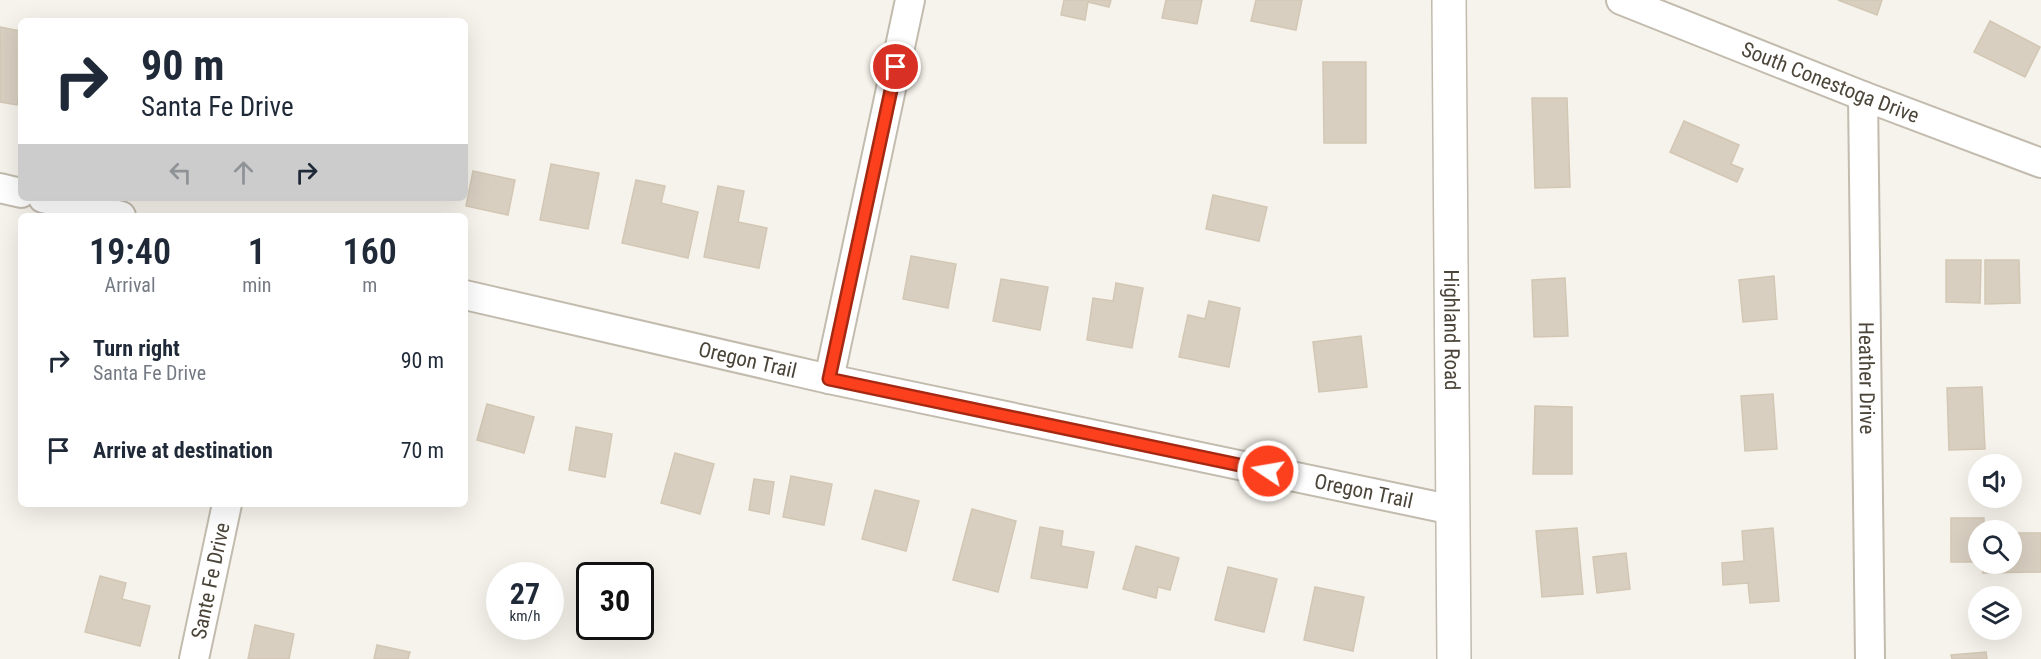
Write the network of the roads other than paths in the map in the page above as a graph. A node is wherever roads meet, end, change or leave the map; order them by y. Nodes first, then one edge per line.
1 (910, 0) edge
2 (1449, 0) edge
3 (1621, 0) edge
4 (1863, 96) junction
5 (2041, 163) edge
6 (0, 188) edge
7 (18, 192) edge
8 (56, 201) edge
9 (108, 213) edge
10 (468, 296) edge
11 (829, 379) junction
12 (226, 507) edge
13 (1453, 510) junction
14 (194, 659) edge
15 (1454, 659) edge
16 (1870, 659) edge

1 - 11 street
2 - 13 street, Highland Road
3 - 4 street, South Conestoga Drive
4 - 5 street, South Conestoga Drive
4 - 16 street, Heather Drive
6 - 7 street
8 - 9 street
10 - 11 street, Oregon Trail
11 - 13 street, Oregon Trail
12 - 14 street, Sante Fe Drive
13 - 15 street, Highland Road

